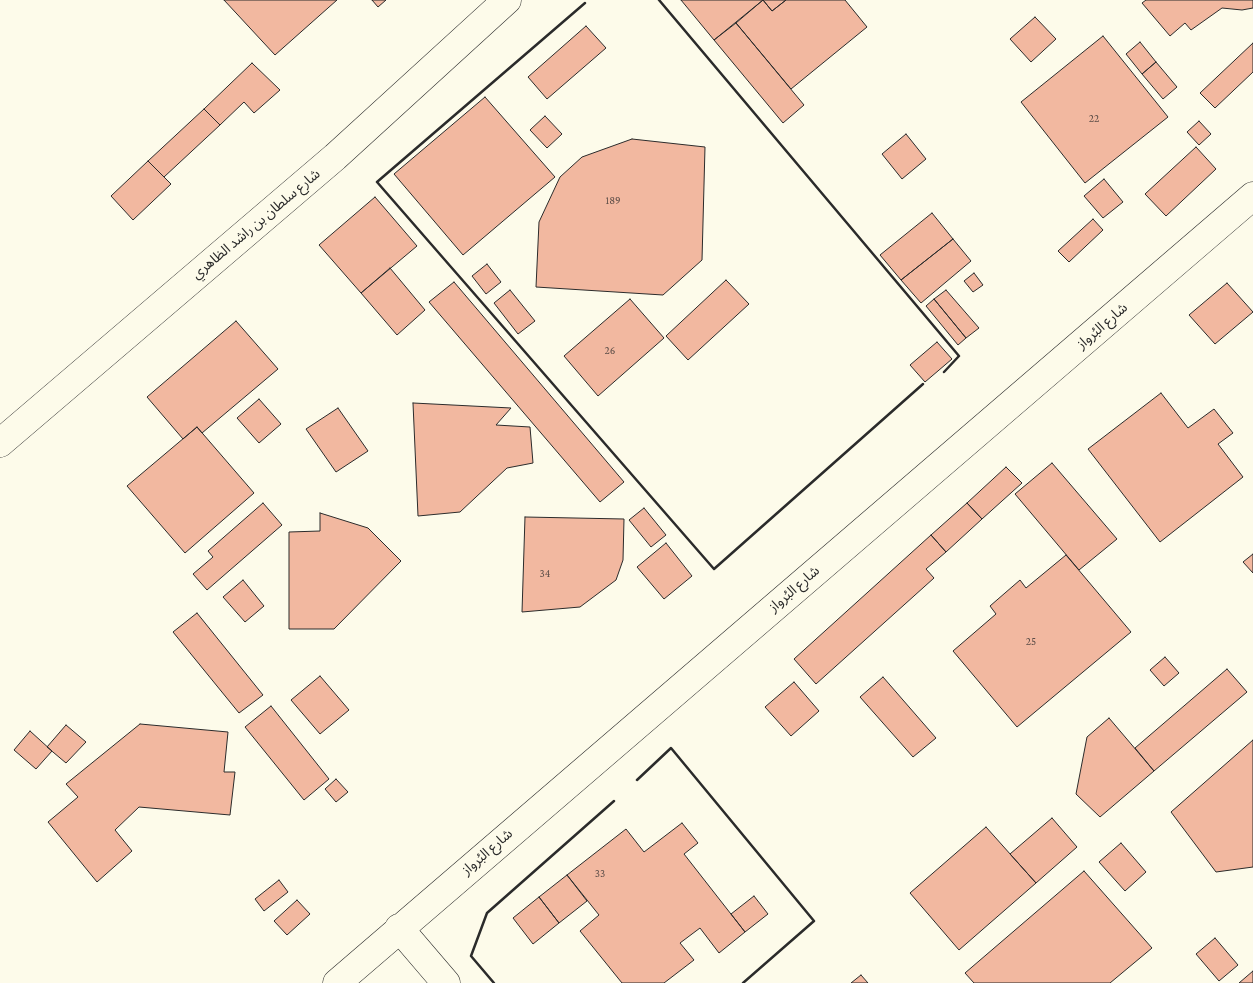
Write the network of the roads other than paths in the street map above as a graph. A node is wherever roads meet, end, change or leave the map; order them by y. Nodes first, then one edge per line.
1 (507, 0) edge
2 (1253, 196) edge
3 (0, 443) edge
4 (399, 928) junction
5 (336, 983) edge
6 (446, 983) edge

1 - 3 street, شارع سلطان بن راشد الظاهري
2 - 4 street, شارع البُرواز
4 - 5 street, شارع البُرواز
4 - 6 street

